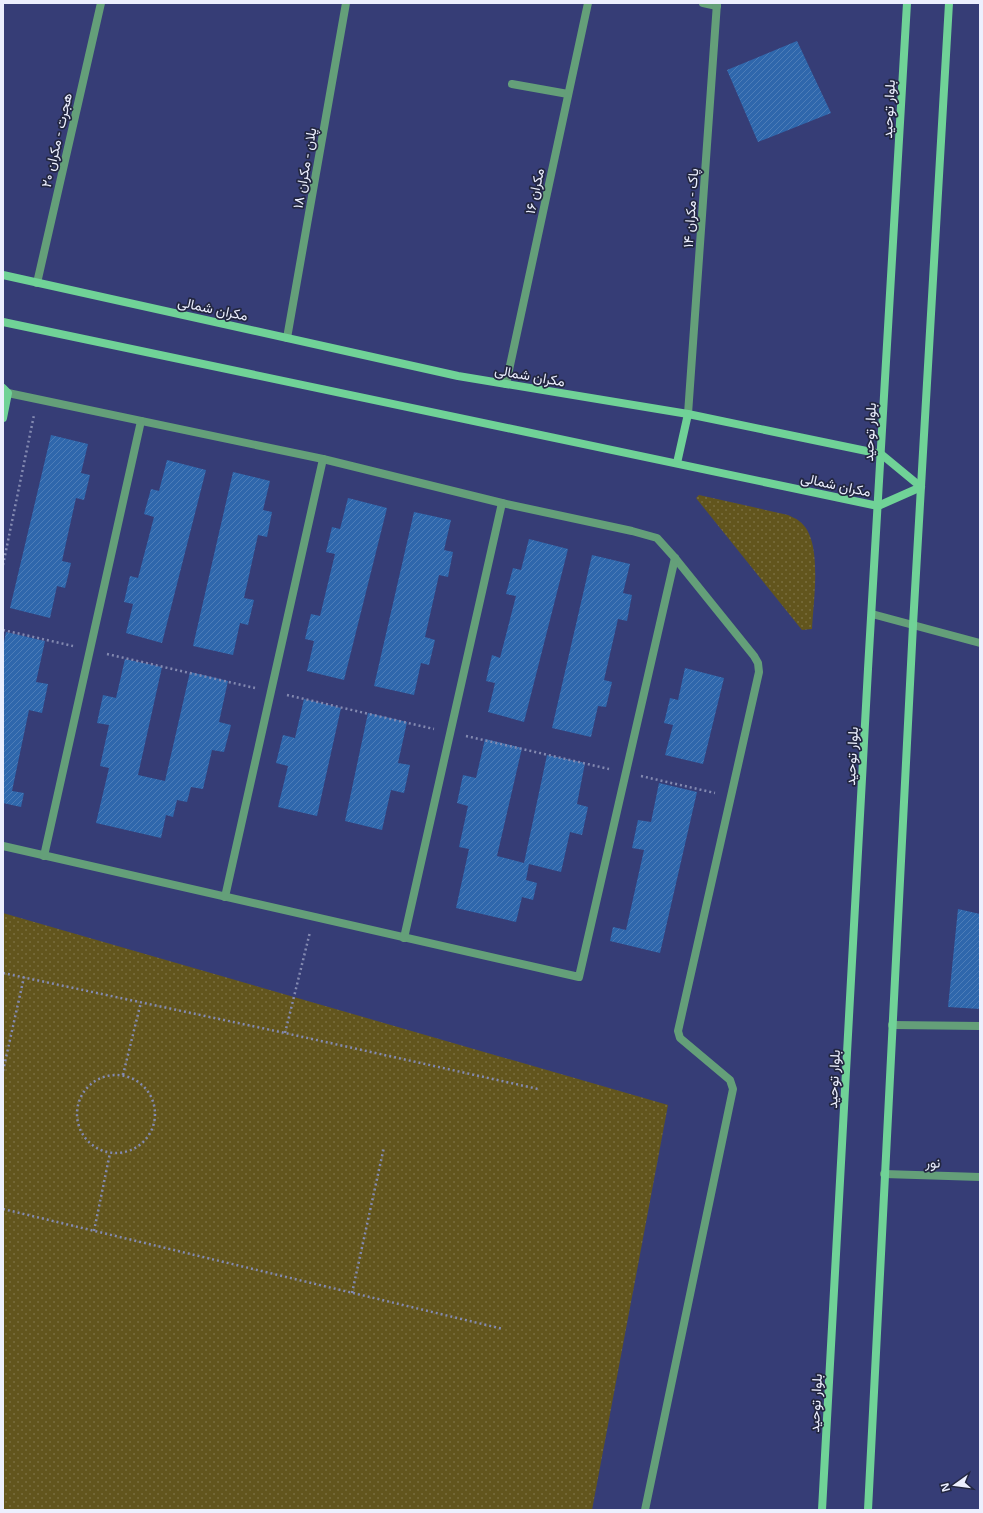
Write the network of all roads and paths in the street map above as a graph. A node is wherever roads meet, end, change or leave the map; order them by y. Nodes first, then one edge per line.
1 (101, 3) edge
2 (346, 3) edge
3 (588, 3) edge
4 (703, 3) edge
5 (907, 3) edge
6 (949, 3) edge
7 (717, 4) edge
8 (512, 84) dead end
9 (568, 94) junction
10 (3, 275) edge
11 (37, 282) junction
12 (3, 322) edge
13 (287, 338) junction
14 (506, 384) junction
15 (6, 391) edge
16 (37, 399) junction
17 (688, 414) junction
18 (3, 418) edge
19 (141, 421) junction
20 (881, 454) junction
21 (322, 459) junction
22 (677, 463) junction
23 (921, 487) junction
24 (502, 503) junction
25 (878, 506) junction
26 (675, 558) junction
27 (3, 565) edge
28 (872, 614) junction
29 (913, 625) junction
30 (3, 630) edge
31 (980, 643) edge
32 (90, 650) junction
33 (271, 691) junction
34 (450, 732) junction
35 (626, 773) junction
36 (731, 797) junction
37 (3, 846) edge
38 (44, 856) junction
39 (225, 897) junction
40 (314, 917) junction
41 (404, 938) junction
42 (3, 973) edge
43 (24, 977) junction
44 (141, 1002) junction
45 (892, 1025) junction
46 (980, 1026) edge
47 (285, 1033) junction
48 (3, 1071) edge
49 (123, 1075) junction
50 (538, 1089) dead end
51 (384, 1147) dead end
52 (110, 1153) junction
53 (884, 1174) junction
54 (980, 1177) edge
55 (3, 1209) edge
56 (94, 1231) junction
57 (352, 1293) junction
58 (503, 1329) dead end
59 (646, 1510) edge
60 (822, 1510) edge
61 (868, 1510) edge

1 - 11 street, هجرت - مکران ۲۰
2 - 13 street, پلان - مکران ۱۸
3 - 9 street, مکران ۱۶
4 - 7 street
5 - 20 main road, بلوار توحید
6 - 23 main road
7 - 17 street, پاک - مکران ۱۴
8 - 9 street
9 - 14 street, مکران ۱۶
10 - 11 main road, مکران شمالی
11 - 13 main road, مکران شمالی
12 - 22 main road, مکران شمالی
13 - 14 main road, مکران شمالی
14 - 17 main road, مکران شمالی
15 - 16 street
15 - 18 main road
16 - 19 street
16 - 27 path
17 - 20 main road, مکران شمالی
17 - 22 main road
19 - 21 street
19 - 32 street
20 - 23 main road, مکران شمالی
20 - 25 main road, بلوار توحید
21 - 24 street
21 - 33 street
22 - 25 main road, مکران شمالی
23 - 25 main road, مکران شمالی
23 - 29 main road
24 - 26 street
24 - 34 street
25 - 28 main road, بلوار توحید
26 - 35 street
26 - 36 street
28 - 29 street
28 - 60 main road, بلوار توحید
29 - 31 street
29 - 45 main road
30 - 32 path
32 - 33 path
32 - 38 street
33 - 34 path
33 - 39 street
34 - 35 path
34 - 41 street
35 - 36 path
35 - 41 street
36 - 59 street
37 - 38 street
38 - 39 street
39 - 40 street
40 - 41 street
40 - 47 path
42 - 43 path
43 - 44 path
43 - 48 path
44 - 47 path
44 - 49 path
45 - 46 street
45 - 53 main road
47 - 50 path
49 - 52 path
49 - 52 path
51 - 57 path
52 - 56 path
53 - 54 street, نور
53 - 61 main road
55 - 56 path
56 - 57 path
57 - 58 path

